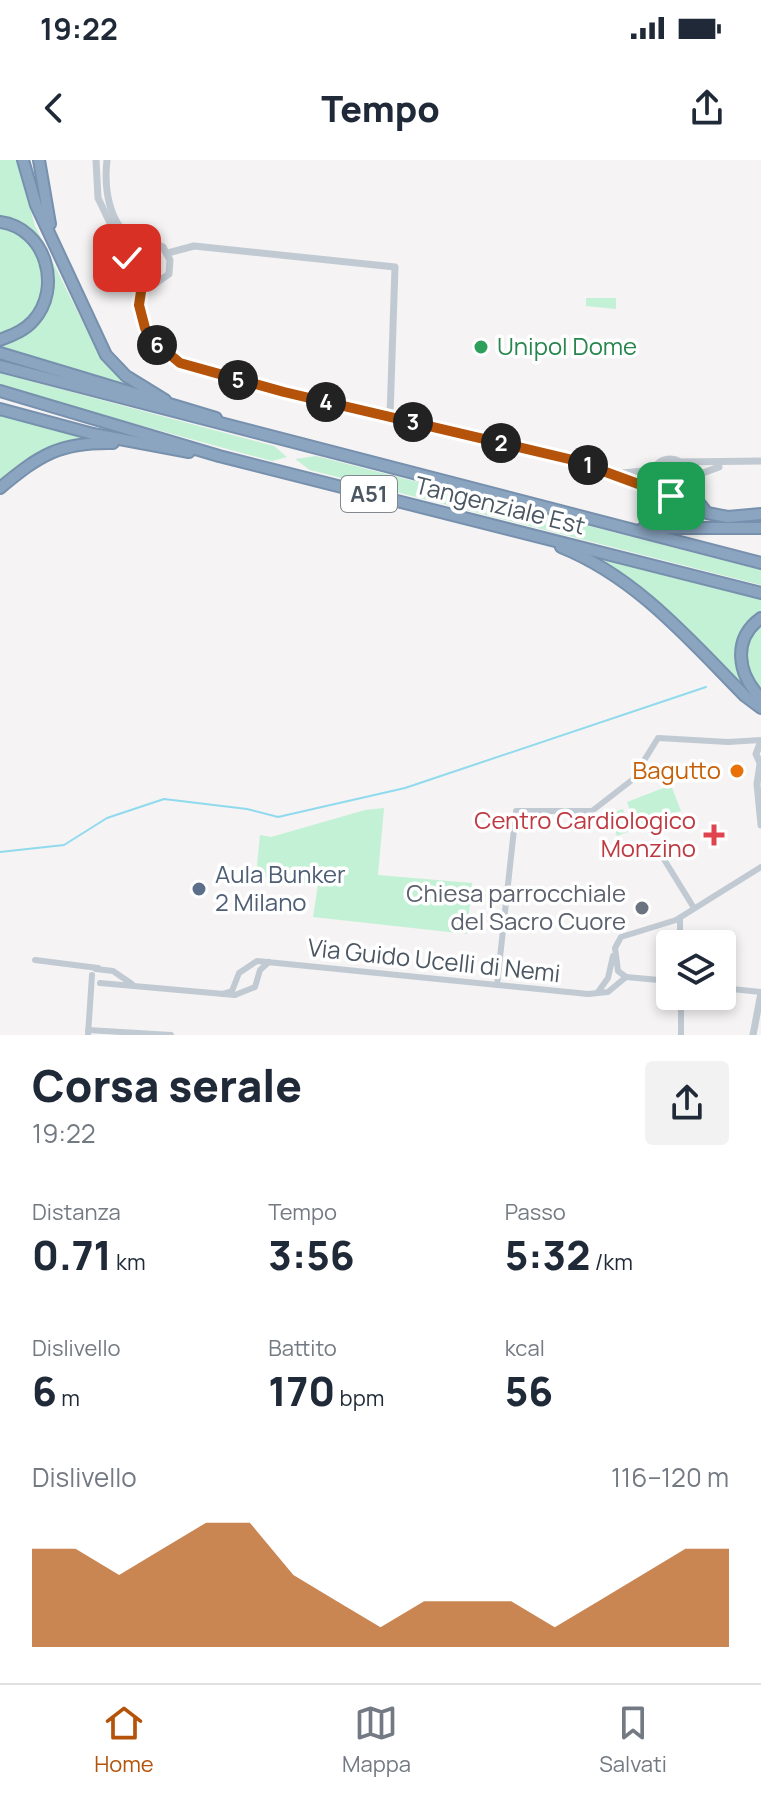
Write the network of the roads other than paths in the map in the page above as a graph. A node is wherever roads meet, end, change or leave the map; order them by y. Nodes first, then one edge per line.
1 (23, 160) edge
2 (39, 160) edge
3 (96, 160) edge
4 (107, 160) edge
5 (0, 222) edge
6 (142, 243) junction
7 (168, 253) junction
8 (127, 258) junction
9 (63, 264) junction
10 (142, 285) junction
11 (0, 340) edge
12 (0, 353) edge
13 (0, 366) edge
14 (0, 391) edge
15 (165, 400) junction
16 (0, 409) edge
17 (390, 416) junction
18 (252, 431) junction
19 (147, 445) junction
20 (219, 456) junction
21 (761, 461) edge
22 (680, 462) junction
23 (729, 464) junction
24 (654, 470) junction
25 (612, 472) junction
26 (687, 485) junction
27 (2, 487) edge
28 (655, 487) junction
29 (761, 514) edge
30 (629, 528) junction
31 (761, 530) edge
32 (518, 531) junction
33 (761, 563) edge
34 (761, 593) edge
35 (761, 618) edge
36 (693, 645) junction
37 (761, 698) edge
38 (761, 708) edge
39 (761, 716) edge
40 (761, 740) edge
41 (745, 742) junction
42 (757, 752) junction
43 (761, 765) edge
44 (760, 786) edge
45 (761, 825) edge
46 (657, 848) dead end
47 (761, 867) edge
48 (694, 908) junction
49 (680, 918) junction
50 (680, 930) edge
51 (615, 948) junction
52 (35, 960) dead end
53 (269, 962) junction
54 (100, 968) junction
55 (244, 969) junction
56 (92, 975) junction
57 (626, 977) junction
58 (237, 979) junction
59 (258, 980) junction
60 (656, 980) edge
61 (100, 983) junction
62 (497, 985) junction
63 (137, 986) junction
64 (736, 989) edge
65 (248, 990) junction
66 (761, 992) edge
67 (222, 994) junction
68 (595, 994) junction
69 (90, 1006) junction
70 (681, 1010) edge
71 (88, 1032) edge
72 (161, 1034) edge
73 (171, 1035) edge
74 (681, 1035) edge
75 (753, 1035) edge

1 - 9 highway
2 - 9 highway
3 - 8 street
4 - 6 street
5 - 11 highway
6 - 7 street
6 - 8 street
7 - 10 street
7 - 17 street
8 - 10 street
9 - 15 highway
10 - 17 street
12 - 15 highway
13 - 18 highway, Tangenziale Est / A51
14 - 20 highway, Tangenziale Est / A51
15 - 18 highway
16 - 19 highway
17 - 25 street
18 - 30 highway, Tangenziale Est / A51
19 - 20 highway
19 - 27 highway
20 - 32 highway, Tangenziale Est / A51
21 - 23 street
22 - 23 street
22 - 24 street
22 - 26 street
23 - 26 street
24 - 25 street
24 - 28 street
25 - 28 street
26 - 28 street
26 - 29 highway
30 - 31 highway
30 - 33 highway, Tangenziale Est / A51
32 - 34 highway, Tangenziale Est / A51
32 - 36 highway
35 - 37 highway
36 - 38 highway
36 - 39 highway
40 - 41 street
40 - 42 street
41 - 42 street
41 - 62 street
42 - 43 street
43 - 44 street
44 - 45 street
46 - 48 street
47 - 48 street
48 - 49 street
49 - 50 street
49 - 51 street
51 - 57 street
51 - 68 street
52 - 54 street
53 - 55 street, Via Guido Ucelli di Nemi
53 - 59 street
53 - 62 street, Via Guido Ucelli di Nemi
54 - 56 street
54 - 61 street
54 - 63 street
55 - 58 street
55 - 59 street
56 - 61 street
56 - 69 street
57 - 60 street
57 - 68 street
58 - 65 street
58 - 67 street
59 - 65 street
61 - 63 street
61 - 69 street
62 - 68 street, Via Guido Ucelli di Nemi
63 - 67 street
64 - 66 street
65 - 67 street
66 - 75 street
69 - 71 street
70 - 74 street
71 - 72 street
72 - 73 street

